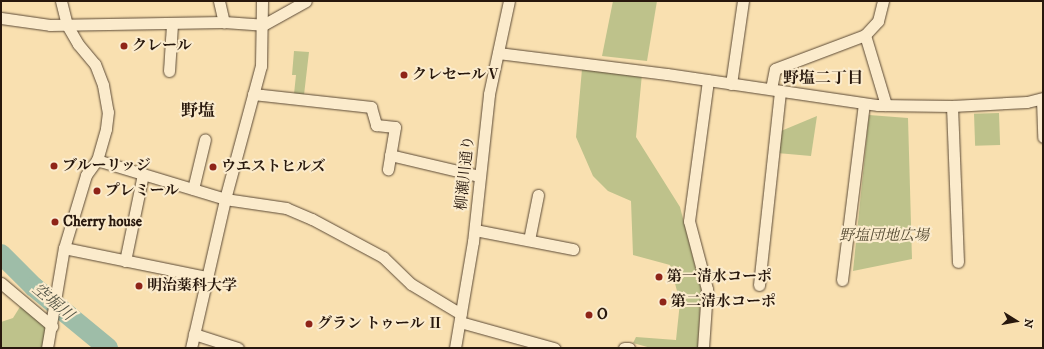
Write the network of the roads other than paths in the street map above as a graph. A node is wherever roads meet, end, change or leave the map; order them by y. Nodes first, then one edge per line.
1 (61, 1) edge
2 (219, 1) edge
3 (262, 1) edge
4 (306, 1) edge
5 (509, 1) edge
6 (743, 1) edge
7 (883, 1) edge
8 (1, 18) edge
9 (224, 22) junction
10 (172, 24) junction
11 (67, 25) junction
12 (263, 25) junction
13 (865, 35) junction
14 (498, 53) junction
15 (169, 71) dead end
16 (708, 80) junction
17 (731, 84) junction
18 (776, 90) junction
19 (253, 94) junction
20 (1042, 98) edge
21 (864, 104) junction
22 (886, 105) junction
23 (952, 106) junction
24 (1043, 137) edge
25 (205, 139) dead end
26 (390, 155) junction
27 (97, 160) junction
28 (388, 169) dead end
29 (143, 174) junction
30 (479, 176) junction
31 (193, 189) junction
32 (538, 195) dead end
33 (225, 199) junction
34 (475, 230) junction
35 (529, 240) junction
36 (64, 248) junction
37 (573, 249) dead end
38 (125, 261) junction
39 (958, 262) dead end
40 (207, 278) junction
41 (842, 280) dead end
42 (1, 283) edge
43 (759, 285) dead end
44 (461, 318) junction
45 (52, 324) junction
46 (194, 334) junction
47 (47, 348) edge
48 (191, 348) edge
49 (238, 348) edge
50 (456, 348) edge
51 (554, 348) edge
52 (624, 348) edge
53 (629, 348) edge
54 (703, 348) edge

1 - 11 street
2 - 9 street
3 - 12 street
4 - 12 street
5 - 14 street, 柳瀬川通り
6 - 17 street
7 - 13 street
8 - 11 street
9 - 10 street
9 - 12 street
10 - 11 street
10 - 15 street
11 - 27 street
12 - 19 street
13 - 18 street
13 - 22 street
14 - 16 street
14 - 30 street, 柳瀬川通り
16 - 17 street
16 - 54 street
17 - 18 street
18 - 21 street
18 - 43 street
19 - 26 street
19 - 33 street
20 - 23 street
20 - 24 street
21 - 22 street
21 - 41 street
22 - 23 street
23 - 39 street
25 - 31 street
26 - 28 street
26 - 30 street
27 - 29 street
27 - 36 street
29 - 31 street
29 - 38 street
30 - 34 street, 柳瀬川通り
31 - 33 street
32 - 35 street
33 - 40 street
33 - 44 street
34 - 35 street
34 - 44 street, 柳瀬川通り
35 - 37 street
36 - 38 street
36 - 45 street
38 - 40 street
40 - 46 street
42 - 45 street
44 - 50 street, 柳瀬川通り
44 - 51 street
45 - 47 street
46 - 48 street
46 - 49 street
52 - 53 street

